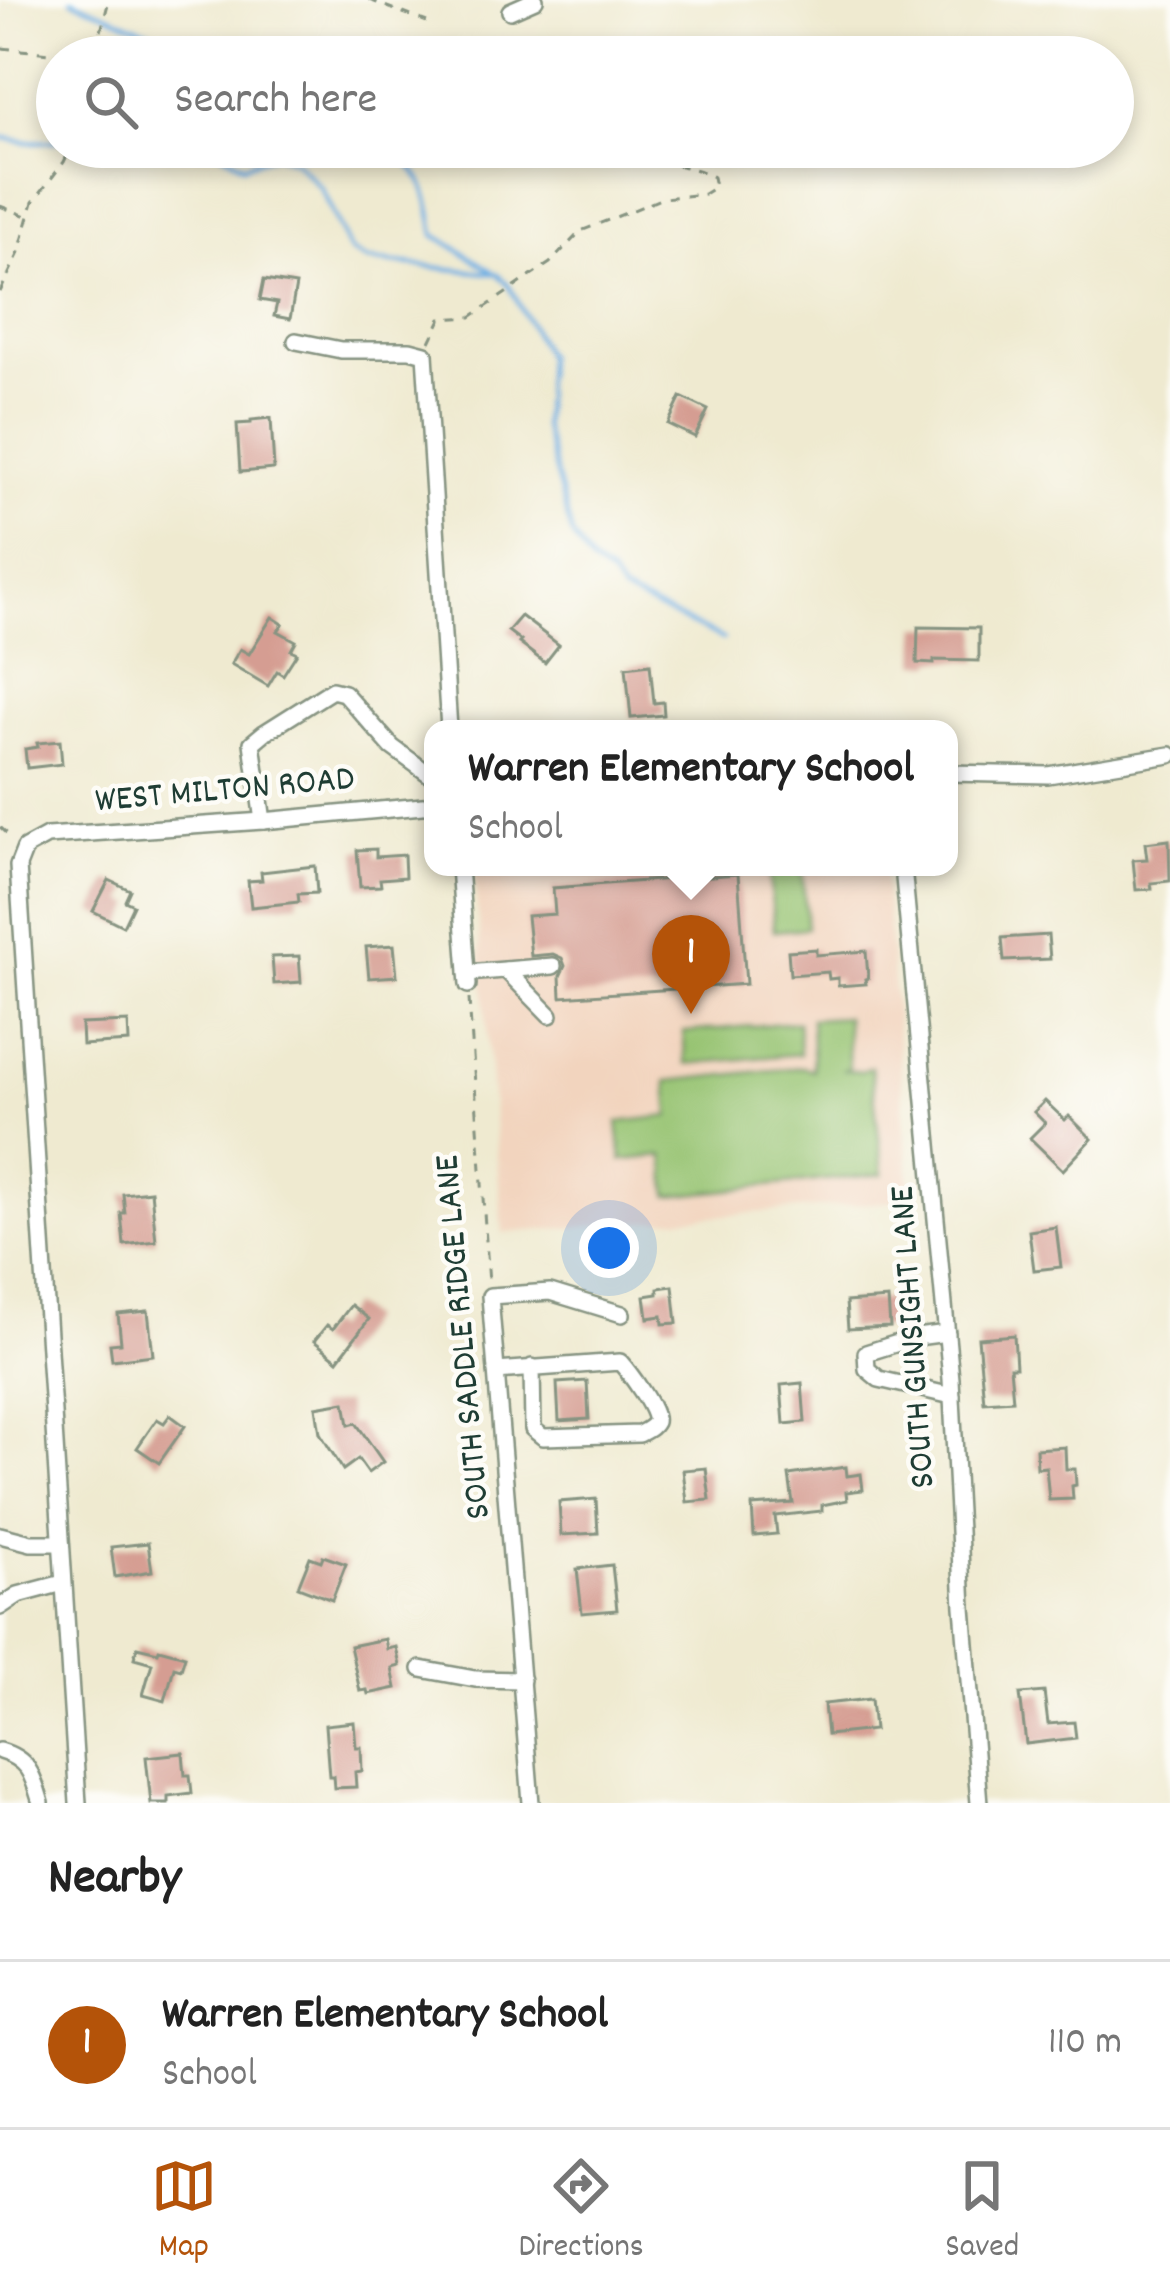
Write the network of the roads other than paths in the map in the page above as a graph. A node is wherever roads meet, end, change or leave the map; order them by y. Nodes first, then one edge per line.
1 (535, 0) edge
2 (510, 11) dead end
3 (296, 341) dead end
4 (448, 720) edge
5 (1170, 754) edge
6 (424, 770) edge
7 (958, 773) edge
8 (424, 806) edge
9 (263, 821) junction
10 (460, 876) edge
11 (904, 876) edge
12 (554, 966) dead end
13 (506, 970) junction
14 (550, 1015) dead end
15 (622, 1314) dead end
16 (947, 1333) junction
17 (532, 1367) junction
18 (496, 1371) junction
19 (952, 1396) junction
20 (531, 1420) junction
21 (500, 1421) junction
22 (0, 1535) edge
23 (61, 1543) junction
24 (63, 1583) junction
25 (0, 1607) edge
26 (422, 1669) dead end
27 (521, 1680) junction
28 (0, 1751) edge
29 (41, 1803) edge
30 (78, 1803) edge
31 (531, 1803) edge
32 (979, 1803) edge

1 - 2 street
3 - 4 street
5 - 7 street
6 - 9 street
8 - 9 street, WEST MILTON ROAD
9 - 23 street, WEST MILTON ROAD
10 - 13 street
11 - 16 street, SOUTH GUNSIGHT LANE
12 - 13 street
13 - 14 street
15 - 18 street, SOUTH SADDLE RIDGE LANE
16 - 19 street, SOUTH GUNSIGHT LANE
16 - 19 street
17 - 18 street
17 - 20 street
17 - 20 street
18 - 21 street, SOUTH SADDLE RIDGE LANE
19 - 32 street, SOUTH GUNSIGHT LANE
20 - 21 street
21 - 27 street, SOUTH SADDLE RIDGE LANE
22 - 23 street
23 - 24 street
24 - 25 street
24 - 30 street
26 - 27 street
27 - 31 street, SOUTH SADDLE RIDGE LANE
28 - 29 street

